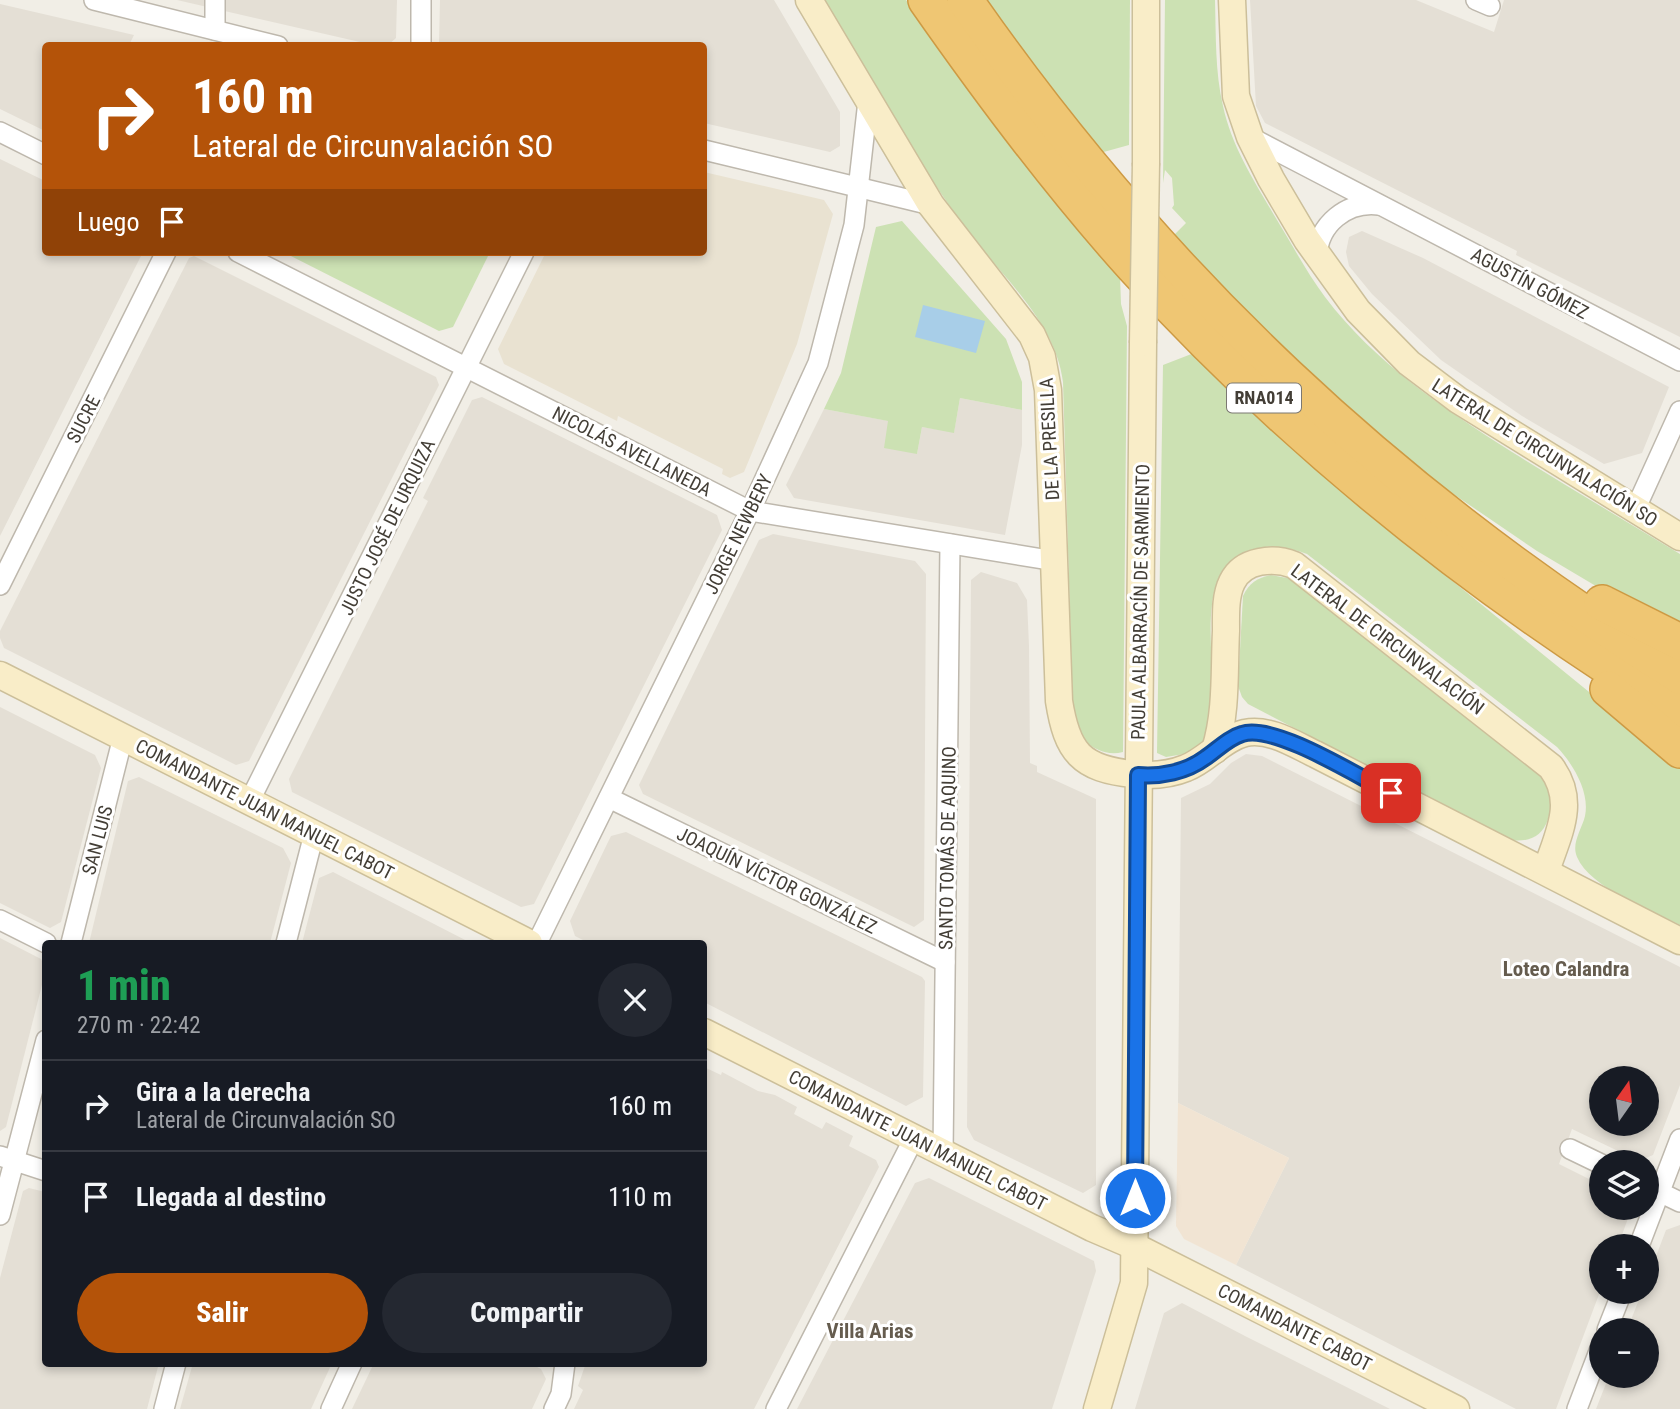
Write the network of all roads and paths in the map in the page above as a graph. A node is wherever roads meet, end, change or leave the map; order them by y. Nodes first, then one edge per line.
1 (94, 0) edge
2 (215, 0) edge
3 (421, 0) edge
4 (809, 0) edge
5 (926, 0) edge
6 (965, 0) edge
7 (1146, 0) edge
8 (1232, 0) edge
9 (215, 30) junction
10 (261, 42) edge
11 (421, 42) edge
12 (869, 101) junction
13 (0, 132) edge
14 (1250, 137) junction
15 (707, 151) edge
16 (42, 153) edge
17 (858, 188) junction
18 (931, 205) junction
19 (1380, 205) junction
20 (164, 256) edge
21 (246, 256) edge
22 (522, 256) edge
23 (1317, 257) junction
24 (1680, 361) edge
25 (466, 367) junction
26 (1680, 411) edge
27 (1439, 508) junction
28 (1635, 510) junction
29 (750, 511) junction
30 (1680, 537) edge
31 (950, 544) junction
32 (1055, 561) junction
33 (0, 585) edge
34 (1514, 605) junction
35 (1680, 642) edge
36 (0, 675) edge
37 (1680, 676) edge
38 (1680, 713) edge
39 (123, 737) junction
40 (1215, 750) junction
41 (1680, 750) edge
42 (1138, 775) junction
43 (609, 798) junction
44 (249, 802) junction
45 (314, 834) junction
46 (1546, 871) junction
47 (0, 920) edge
48 (72, 940) edge
49 (287, 940) edge
50 (523, 940) edge
51 (538, 940) edge
52 (1680, 940) edge
53 (42, 941) edge
54 (945, 962) junction
55 (707, 1034) edge
56 (42, 1052) edge
57 (914, 1138) junction
58 (1680, 1139) edge
59 (1570, 1149) dead end
60 (943, 1153) junction
61 (1589, 1158) edge
62 (7, 1159) edge
63 (42, 1170) edge
64 (1659, 1178) edge
65 (1659, 1192) edge
66 (1680, 1202) edge
67 (0, 1215) edge
68 (1134, 1246) junction
69 (175, 1367) edge
70 (350, 1367) edge
71 (564, 1367) edge
72 (1589, 1378) edge
73 (164, 1409) edge
74 (331, 1409) edge
75 (554, 1409) edge
76 (776, 1409) edge
77 (1097, 1409) edge
78 (1456, 1409) edge
79 (1577, 1409) edge

1 - 9 street
2 - 9 street
3 - 11 street
4 - 12 street, DE LA PRESILLA
5 - 34 highway, RNA014
6 - 27 highway, RNA014
7 - 42 street, PAULA ALBARRACÍN DE SARMIENTO, bridge
8 - 14 street, LATERAL DE CIRCUNVALACIÓN SO
9 - 10 street
12 - 17 street, JORGE NEWBERY
12 - 18 street, DE LA PRESILLA
13 - 16 street
14 - 19 street, AGUSTÍN GÓMEZ
14 - 23 street, LATERAL DE CIRCUNVALACIÓN SO
15 - 17 street
17 - 18 street
17 - 29 street, JORGE NEWBERY
18 - 32 street, DE LA PRESILLA
19 - 23 street
19 - 24 street, AGUSTÍN GÓMEZ
20 - 33 street, SUCRE
21 - 25 street, NICOLÁS AVELLANEDA
22 - 25 street, JUSTO JOSÉ DE URQUIZA
23 - 28 street, LATERAL DE CIRCUNVALACIÓN SO
25 - 29 street, NICOLÁS AVELLANEDA
25 - 44 street, JUSTO JOSÉ DE URQUIZA
26 - 28 street
27 - 35 highway
27 - 37 highway, RNA014
28 - 30 street, LATERAL DE CIRCUNVALACIÓN SO
29 - 31 street, NICOLÁS AVELLANEDA
29 - 43 street, JORGE NEWBERY
31 - 32 street, NICOLÁS AVELLANEDA
31 - 54 street, SANTO TOMÁS DE AQUINO
32 - 42 street, DE LA PRESILLA
34 - 38 highway, RNA014
34 - 41 highway
36 - 39 street, COMANDANTE JUAN MANUEL CABOT
39 - 44 street, COMANDANTE JUAN MANUEL CABOT
39 - 48 street, SAN LUIS
40 - 42 street
40 - 46 street
40 - 46 street, LATERAL DE CIRCUNVALACIÓN
42 - 68 street, PAULA ALBARRACÍN DE SARMIENTO
43 - 51 street, JORGE NEWBERY
43 - 54 street, JOAQUÍN VÍCTOR GONZÁLEZ
44 - 45 street, COMANDANTE JUAN MANUEL CABOT
45 - 49 street
45 - 50 street, COMANDANTE JUAN MANUEL CABOT
46 - 52 street
47 - 53 street
54 - 60 street, SANTO TOMÁS DE AQUINO
55 - 57 street, COMANDANTE JUAN MANUEL CABOT
56 - 62 street
57 - 60 street, COMANDANTE JUAN MANUEL CABOT
57 - 76 street
58 - 64 street
59 - 61 street
60 - 68 street, COMANDANTE JUAN MANUEL CABOT
62 - 63 street
62 - 67 street
65 - 66 street
68 - 77 street, PAULA ALBARRACÍN DE SARMIENTO
68 - 78 street, COMANDANTE CABOT
69 - 73 street
70 - 74 street
71 - 75 street
72 - 79 street

